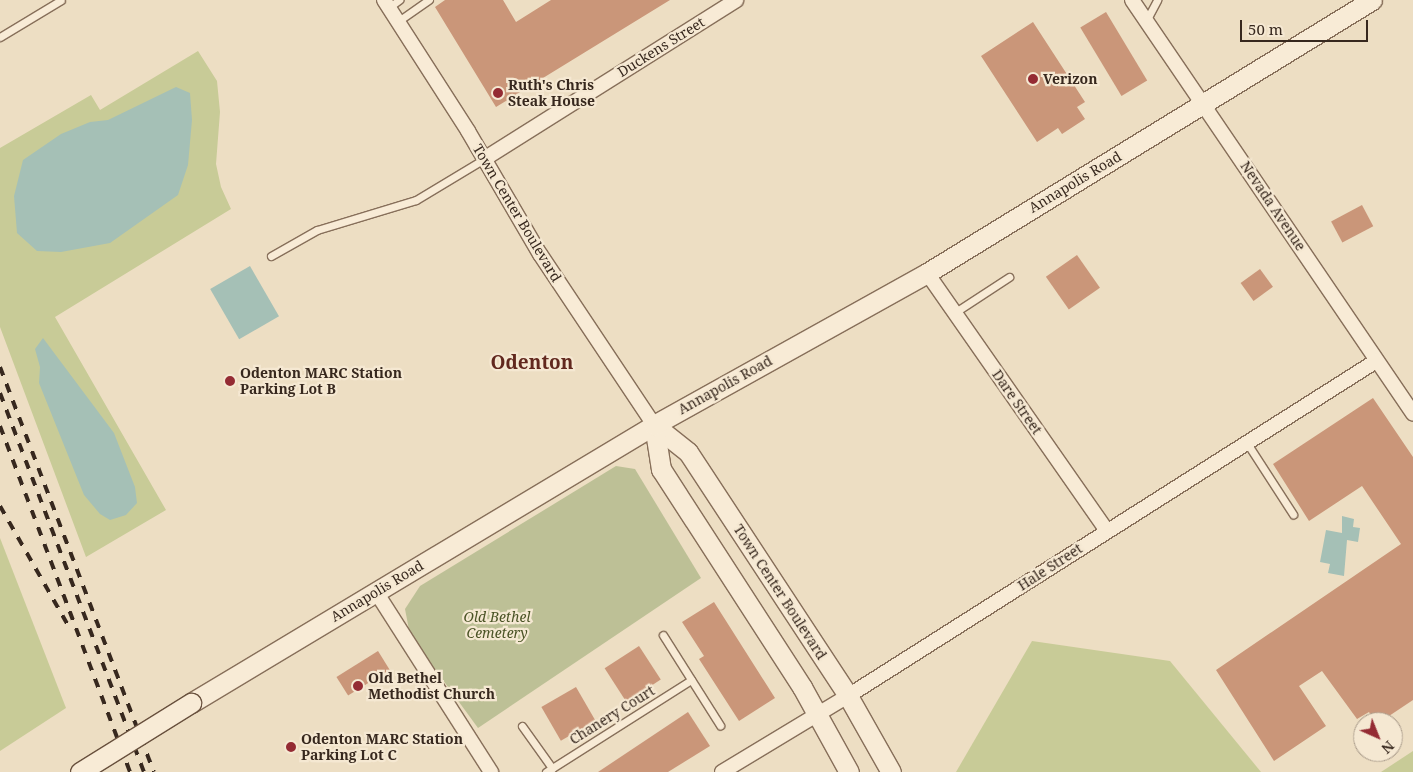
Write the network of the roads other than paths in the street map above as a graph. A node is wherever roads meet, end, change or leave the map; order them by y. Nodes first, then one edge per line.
1 (62, 0) edge
2 (429, 0) edge
3 (736, 0) edge
4 (1132, 0) edge
5 (1157, 0) edge
6 (1372, 0) edge
7 (390, 3) edge
8 (1146, 21) junction
9 (397, 22) junction
10 (0, 37) edge
11 (1204, 103) junction
12 (484, 159) junction
13 (271, 256) dead end
14 (926, 273) junction
15 (1009, 277) dead end
16 (954, 313) junction
17 (1376, 361) junction
18 (1413, 413) edge
19 (654, 425) junction
20 (1247, 443) junction
21 (1293, 514) dead end
22 (1107, 531) junction
23 (376, 592) junction
24 (663, 635) dead end
25 (691, 680) junction
26 (848, 696) junction
27 (818, 714) junction
28 (720, 725) dead end
29 (522, 726) dead end
30 (549, 770) edge
31 (80, 772) edge
32 (491, 772) edge
33 (722, 772) edge
34 (849, 772) edge
35 (891, 772) edge

1 - 10 lane
2 - 9 lane
3 - 12 street, Duckens Street
4 - 8 street, Nevada Avenue
5 - 8 lane
6 - 11 main road, Annapolis Road
7 - 9 street, Town Center Boulevard
8 - 11 street, Nevada Avenue
9 - 12 street, Town Center Boulevard
11 - 14 main road, Annapolis Road
11 - 17 street, Nevada Avenue
12 - 13 lane
12 - 19 street, Town Center Boulevard
14 - 16 street, Dare Street
14 - 19 main road, Annapolis Road
15 - 16 lane
16 - 22 street, Dare Street
17 - 18 street, Nevada Avenue
17 - 20 street, Hale Street
19 - 23 main road, Annapolis Road
19 - 26 main road, Town Center Boulevard
19 - 27 main road, Town Center Boulevard
20 - 21 lane
20 - 22 street, Hale Street
22 - 26 street, Hale Street
23 - 31 main road, Annapolis Road, bridge
23 - 32 street
24 - 25 lane
25 - 28 lane
25 - 30 lane, Chanery Court
26 - 27 street, Hale Street
26 - 35 main road, Town Center Boulevard
27 - 33 street, Hale Street
27 - 34 main road, Town Center Boulevard
29 - 30 lane

